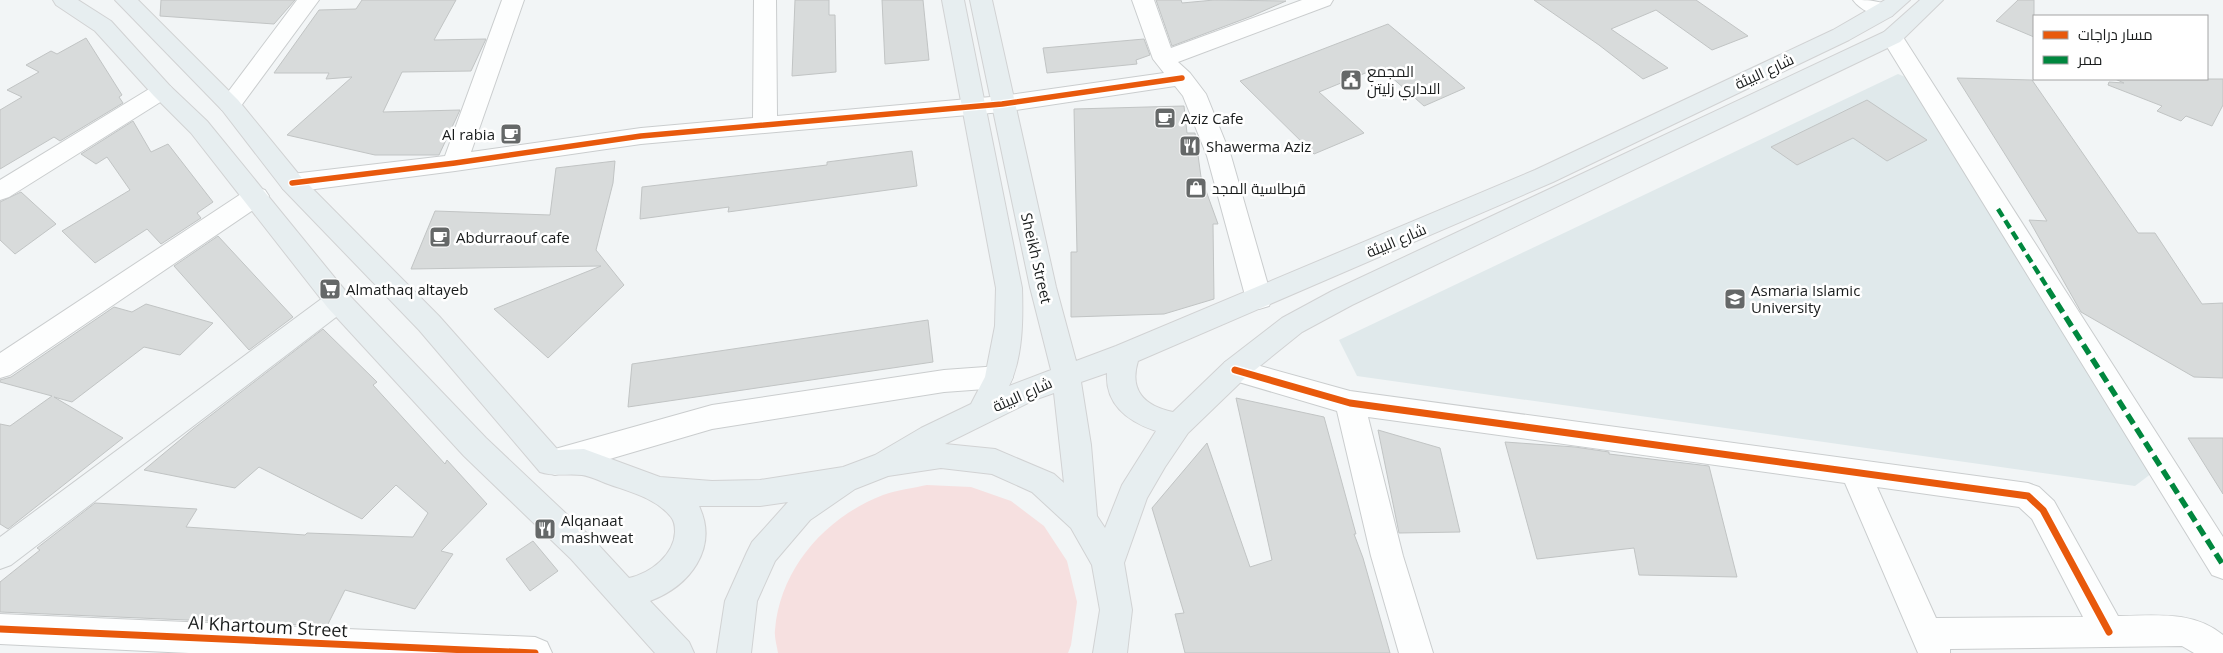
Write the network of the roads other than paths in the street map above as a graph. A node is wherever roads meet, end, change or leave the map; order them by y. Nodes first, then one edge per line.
1 (64, 0) edge
2 (126, 0) edge
3 (308, 0) edge
4 (513, 0) edge
5 (765, 0) edge
6 (953, 0) edge
7 (981, 0) edge
8 (1143, 0) edge
9 (1322, 0) edge
10 (1932, 0) edge
11 (1882, 4) edge
12 (1892, 37) junction
13 (1164, 59) junction
14 (1182, 78) junction
15 (162, 91) junction
16 (1002, 104) junction
17 (230, 105) junction
18 (973, 107) junction
19 (765, 124) junction
20 (455, 164) junction
21 (292, 183) junction
22 (1553, 184) junction
23 (0, 191) edge
24 (256, 196) junction
25 (1259, 299) junction
26 (338, 301) junction
27 (1126, 354) junction
28 (0, 367) edge
29 (1236, 370) junction
30 (1066, 375) junction
31 (999, 377) junction
32 (1350, 403) junction
33 (981, 413) junction
34 (1178, 425) junction
35 (551, 463) junction
36 (886, 464) junction
37 (1855, 470) junction
38 (844, 480) junction
39 (660, 490) junction
40 (1082, 518) junction
41 (0, 554) edge
42 (1108, 563) junction
43 (2223, 565) edge
44 (623, 594) junction
45 (1116, 610) junction
46 (0, 629) edge
47 (2109, 632) junction
48 (1931, 644) edge
49 (535, 653) edge
50 (677, 653) edge
51 (734, 653) edge
52 (1110, 653) edge
53 (1127, 653) edge
54 (1416, 653) edge
55 (2218, 653) edge

1 - 15 main road
2 - 17 main road
3 - 17 street
4 - 20 street
5 - 19 street
6 - 18 main road, Sheikh Street
7 - 16 main road, Sheikh Street
8 - 13 street
9 - 13 street
10 - 12 main road, شارع البيئة
11 - 22 main road, شارع البيئة
12 - 22 main road, شارع البيئة
12 - 43 street
13 - 14 street
14 - 16 street
14 - 25 street
15 - 23 street
15 - 24 main road
16 - 18 street
16 - 30 main road, Sheikh Street
17 - 21 main road
18 - 19 street
18 - 31 main road, Sheikh Street
19 - 20 street
20 - 21 street
21 - 35 main road
22 - 25 main road, شارع البيئة
22 - 29 main road, شارع البيئة
24 - 26 main road
24 - 28 street
25 - 27 main road, شارع البيئة
26 - 41 street
26 - 44 main road
27 - 30 main road, شارع البيئة
27 - 34 main road
29 - 32 street
29 - 34 main road, شارع البيئة
30 - 33 main road, شارع البيئة
30 - 40 main road, Sheikh Street
31 - 33 main road, Sheikh Street
31 - 35 street
32 - 37 street
32 - 54 street
33 - 36 main road, شارع البيئة
34 - 42 main road, شارع البيئة
35 - 39 main road
36 - 38 main road
36 - 40 main road
37 - 47 street
37 - 48 street
38 - 39 main road
38 - 51 main road
39 - 44 main road
40 - 42 main road
42 - 45 main road
44 - 50 main road
45 - 52 main road
45 - 53 main road
46 - 49 street, Al Khartoum Street
47 - 48 street
47 - 55 street

